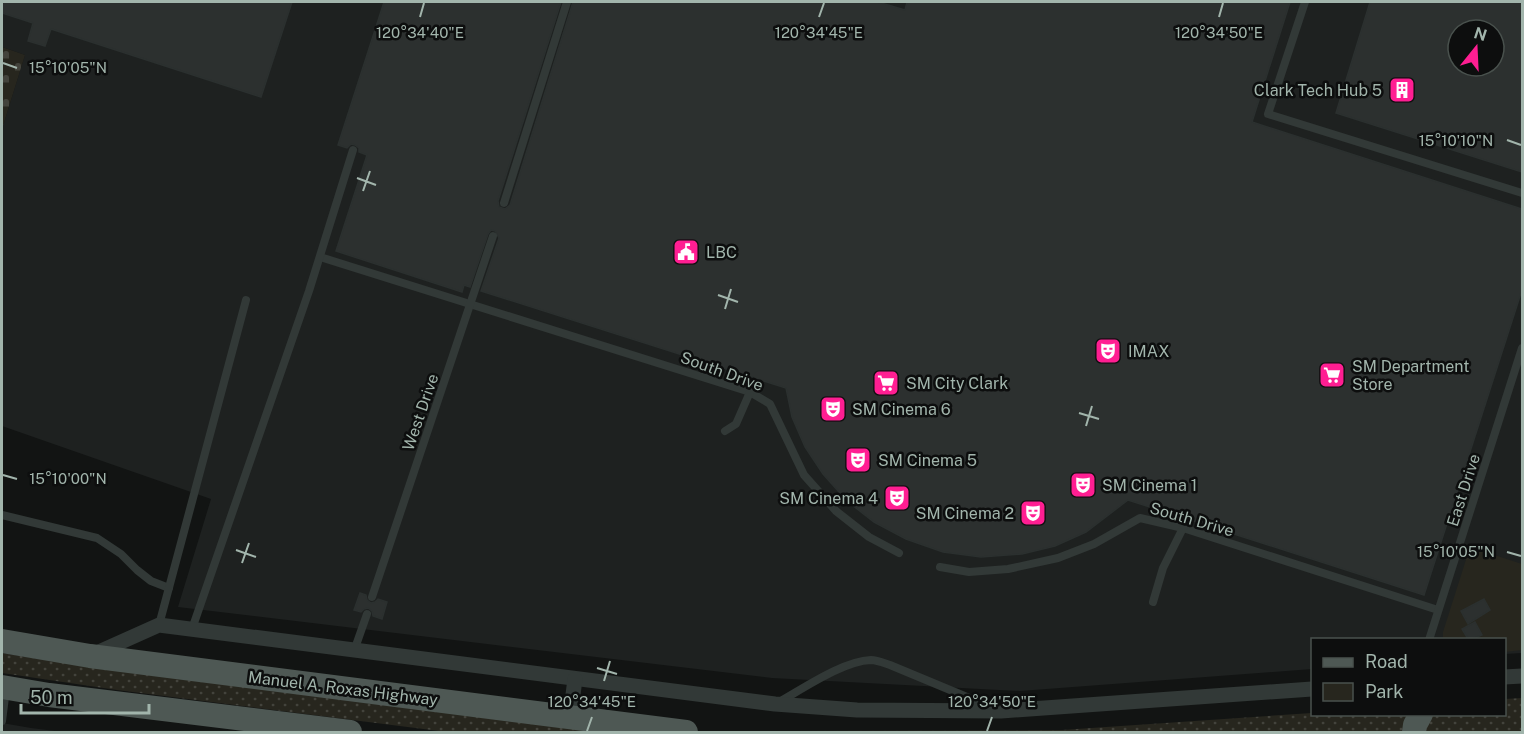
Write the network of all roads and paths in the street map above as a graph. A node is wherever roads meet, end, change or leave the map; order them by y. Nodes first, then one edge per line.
1 (567, 2) edge
2 (1305, 2) edge
3 (543, 42) dead end
4 (553, 46) junction
5 (353, 150) dead end
6 (1522, 193) edge
7 (504, 203) dead end
8 (493, 236) dead end
9 (320, 257) junction
10 (246, 300) dead end
11 (470, 304) junction
12 (1522, 348) edge
13 (750, 392) junction
14 (725, 431) dead end
15 (2, 515) edge
16 (1183, 528) junction
17 (899, 553) dead end
18 (940, 567) dead end
19 (169, 588) junction
20 (372, 597) dead end
21 (1153, 602) dead end
22 (1438, 610) junction
23 (367, 614) dead end
24 (159, 625) junction
25 (192, 629) junction
26 (1429, 638) edge
27 (2, 641) edge
28 (354, 651) junction
29 (90, 656) junction
30 (1522, 676) edge
31 (1506, 677) edge
32 (575, 679) junction
33 (4, 687) edge
34 (1311, 689) edge
35 (775, 704) junction
36 (1001, 711) junction
37 (1420, 716) edge
38 (570, 718) junction
39 (2, 720) edge
40 (350, 732) edge
41 (686, 732) edge
42 (1414, 732) edge

1 - 4 lane
2 - 6 lane
3 - 4 lane
4 - 7 lane
5 - 9 lane
8 - 11 lane, West Drive
9 - 11 lane, South Drive
9 - 25 lane
10 - 19 lane
11 - 13 lane, South Drive
11 - 20 lane, West Drive
12 - 22 lane, East Drive
13 - 14 lane
13 - 17 lane, South Drive
15 - 19 lane
16 - 18 lane, South Drive
16 - 21 lane
16 - 22 lane, South Drive
19 - 24 lane
22 - 26 lane, East Drive
23 - 28 lane
24 - 25 street
24 - 29 street
25 - 28 street
27 - 29 main road, Manuel A. Roxas Highway
28 - 32 street
29 - 38 main road, Manuel A. Roxas Highway
30 - 31 street
32 - 35 street
32 - 38 street
33 - 39 lane
33 - 40 main road
34 - 36 street
35 - 36 street
35 - 36 lane
37 - 42 main road
38 - 41 main road, Manuel A. Roxas Highway

